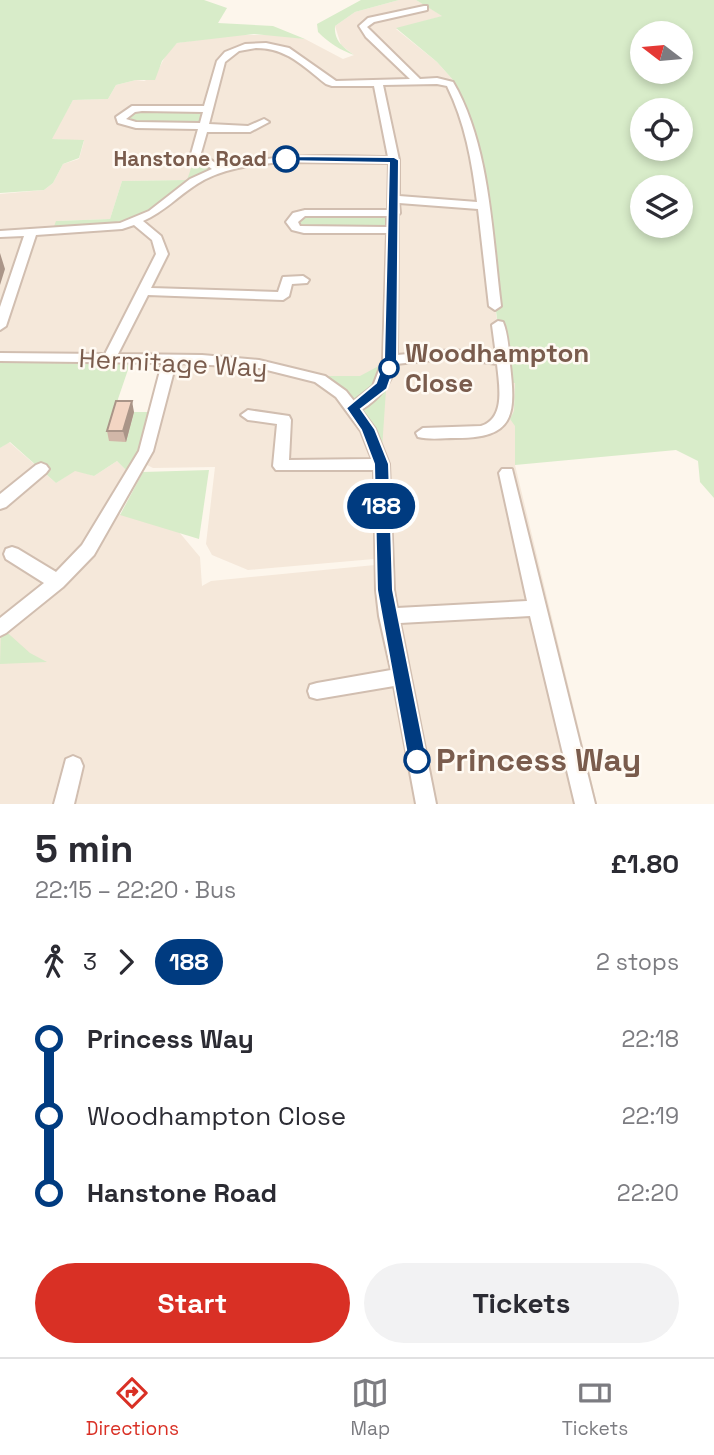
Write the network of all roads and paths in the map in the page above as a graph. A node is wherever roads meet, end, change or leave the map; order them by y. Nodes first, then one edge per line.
1 (424, 8) dead end
2 (418, 82) junction
3 (378, 83) junction
4 (209, 109) junction
5 (264, 122) dead end
6 (204, 127) junction
7 (394, 160) junction
8 (219, 170) junction
9 (395, 199) junction
10 (482, 206) junction
11 (395, 213) junction
12 (136, 221) junction
13 (394, 230) junction
14 (31, 232) junction
15 (0, 234) edge
16 (303, 280) dead end
17 (144, 291) junction
18 (495, 306) dead end
19 (498, 325) dead end
20 (0, 326) edge
21 (0, 357) edge
22 (110, 357) junction
23 (170, 359) junction
24 (390, 360) junction
25 (503, 360) junction
26 (353, 408) junction
27 (247, 415) dead end
28 (423, 433) dead end
29 (381, 464) junction
30 (41, 470) dead end
31 (507, 473) dead end
32 (0, 503) edge
33 (12, 554) dead end
34 (57, 582) junction
35 (537, 608) junction
36 (388, 616) junction
37 (0, 628) edge
38 (400, 677) junction
39 (317, 691) dead end
40 (73, 765) dead end
41 (64, 804) edge
42 (426, 804) edge
43 (585, 804) edge

1 - 2 street
2 - 3 street
2 - 10 street
3 - 4 street
3 - 7 street
4 - 6 street
4 - 6 street
5 - 6 street
6 - 8 street
7 - 8 street
7 - 9 street
8 - 12 street
9 - 10 street
9 - 11 street
10 - 18 street
11 - 13 street
11 - 13 street
12 - 14 street
12 - 17 street
13 - 24 street
14 - 15 street
14 - 20 street
16 - 17 street
17 - 22 street
19 - 25 street
21 - 22 street, Hermitage Way
22 - 23 street, Hermitage Way
23 - 26 street, Hermitage Way
23 - 34 street
24 - 25 street
24 - 26 street
25 - 28 street
26 - 29 street, Hermitage Way
27 - 29 street
29 - 36 street, Hermitage Way
30 - 32 street
31 - 35 street
33 - 34 street
34 - 37 street
35 - 36 street
35 - 43 street
36 - 38 street, Hermitage Way
38 - 39 street
38 - 42 street, Hermitage Way
40 - 41 street

